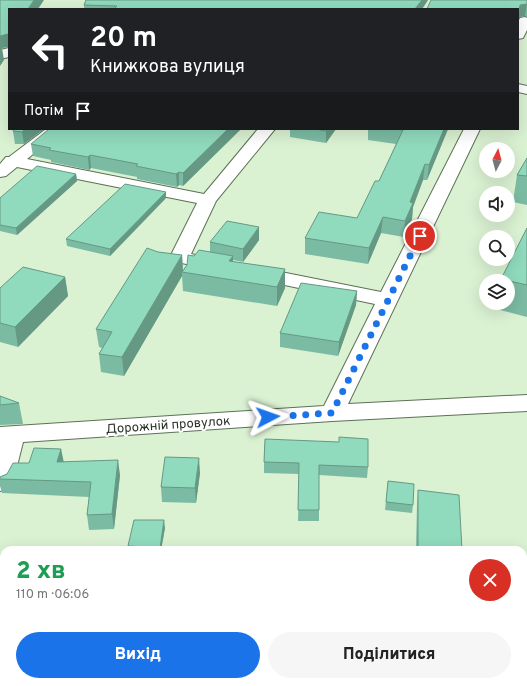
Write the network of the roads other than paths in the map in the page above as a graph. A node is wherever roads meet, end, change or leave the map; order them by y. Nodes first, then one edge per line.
1 (525, 21) dead end
2 (519, 33) edge
3 (55, 130) edge
4 (266, 130) edge
5 (472, 130) edge
6 (6, 167) edge
7 (208, 200) junction
8 (388, 300) junction
9 (527, 403) edge
10 (332, 413) junction
11 (7, 434) edge
12 (0, 482) edge

1 - 2 street
3 - 6 street
4 - 7 street
5 - 8 street
6 - 7 street
7 - 8 street
8 - 10 street
9 - 10 street, Дорожній провулок
10 - 11 street, Дорожній провулок
11 - 12 street

